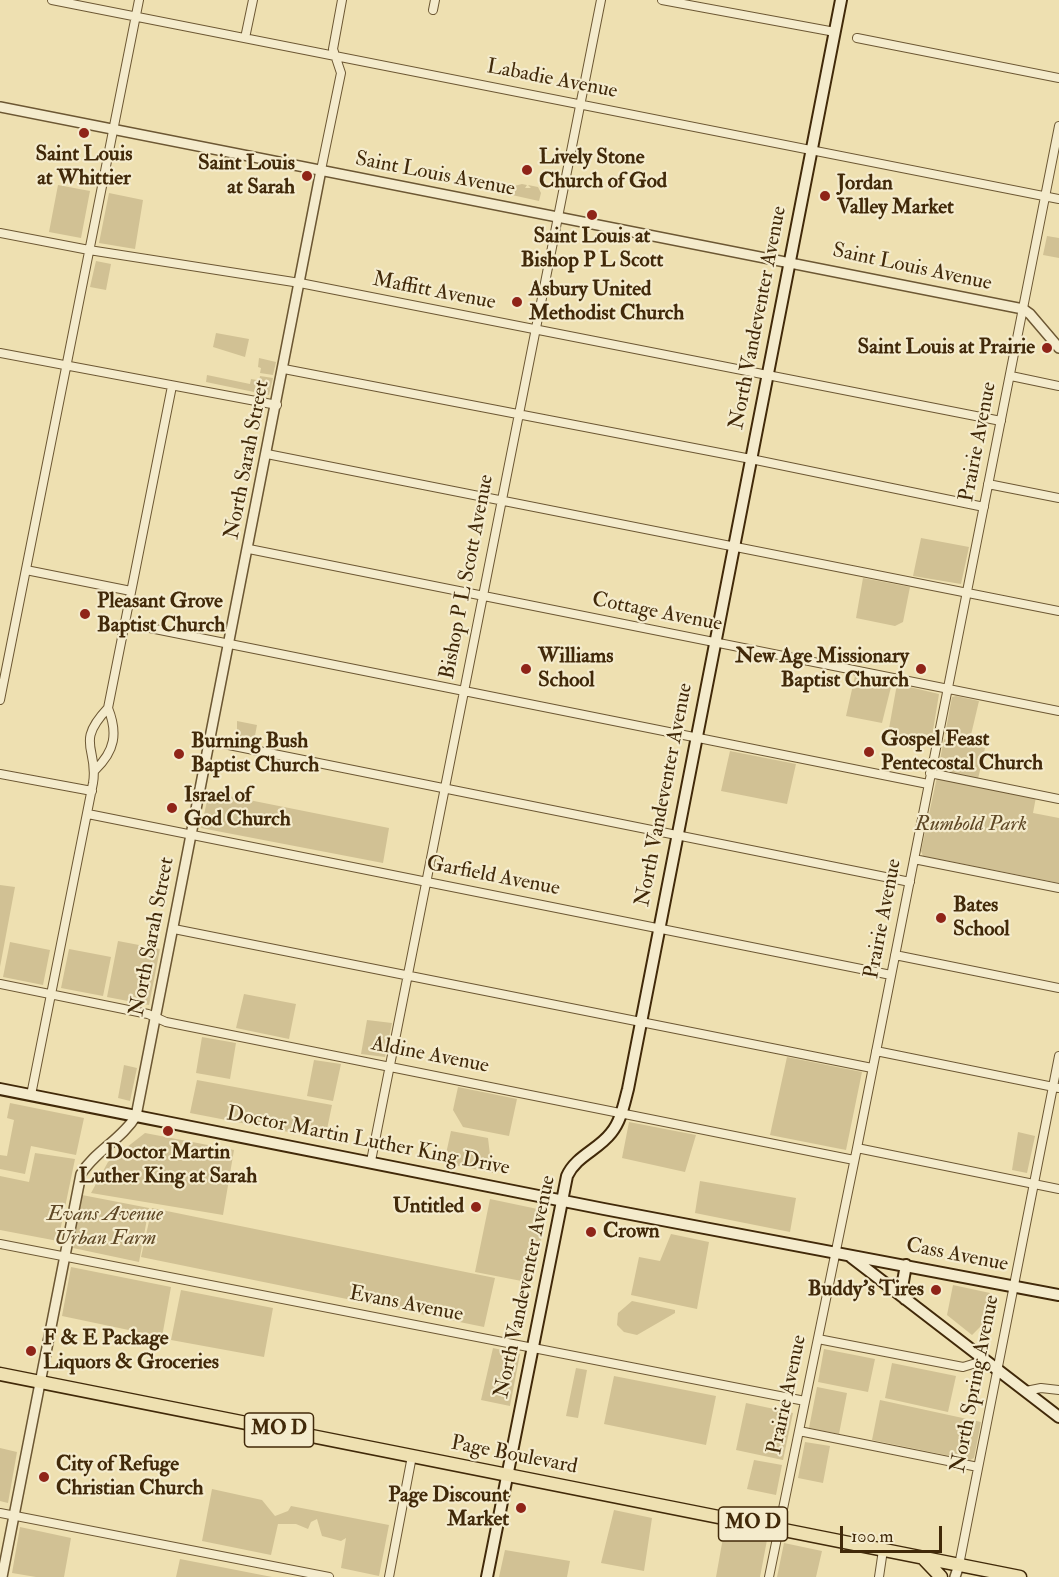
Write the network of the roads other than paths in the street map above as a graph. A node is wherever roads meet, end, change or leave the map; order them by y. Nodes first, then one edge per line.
1 (52, 0) edge
2 (139, 0) edge
3 (253, 0) edge
4 (342, 0) edge
5 (435, 0) edge
6 (601, 0) edge
7 (662, 0) edge
8 (842, 0) edge
9 (434, 10) dead end
10 (135, 17) junction
11 (835, 32) junction
12 (245, 38) junction
13 (857, 38) dead end
14 (334, 56) junction
15 (1059, 78) edge
16 (580, 104) junction
17 (0, 107) edge
18 (1059, 126) edge
19 (114, 128) junction
20 (812, 150) junction
21 (321, 170) junction
22 (1045, 196) junction
23 (1059, 198) edge
24 (558, 218) junction
25 (0, 233) edge
26 (89, 250) junction
27 (790, 261) junction
28 (300, 284) junction
29 (1023, 309) junction
30 (534, 330) junction
31 (1059, 348) edge
32 (0, 353) edge
33 (66, 365) junction
34 (284, 369) junction
35 (767, 375) junction
36 (1011, 376) junction
37 (172, 386) junction
38 (1059, 386) edge
39 (277, 405) junction
40 (519, 413) junction
41 (1001, 421) junction
42 (267, 454) junction
43 (751, 459) junction
44 (988, 484) junction
45 (1059, 498) edge
46 (502, 500) junction
47 (984, 507) junction
48 (734, 546) junction
49 (249, 549) junction
50 (26, 570) junction
51 (131, 591) junction
52 (967, 593) junction
53 (483, 597) junction
54 (1059, 611) edge
55 (125, 623) junction
56 (715, 643) junction
57 (228, 645) junction
58 (948, 689) junction
59 (464, 692) junction
60 (0, 700) edge
61 (108, 708) junction
62 (1059, 711) edge
63 (696, 738) junction
64 (209, 741) junction
65 (96, 770) junction
66 (930, 773) junction
67 (0, 774) edge
68 (928, 784) junction
69 (446, 789) junction
70 (92, 791) junction
71 (1059, 799) edge
72 (88, 814) junction
73 (677, 834) junction
74 (191, 835) junction
75 (914, 859) junction
76 (910, 882) junction
77 (427, 883) junction
78 (1059, 888) edge
79 (658, 928) junction
80 (174, 929) junction
81 (895, 955) junction
82 (891, 975) junction
83 (407, 976) junction
84 (0, 984) edge
85 (1059, 988) edge
86 (51, 995) junction
87 (157, 1017) junction
88 (640, 1022) junction
89 (876, 1051) junction
90 (1059, 1056) edge
91 (390, 1067) junction
92 (872, 1068) junction
93 (1056, 1088) edge
94 (0, 1089) edge
95 (30, 1095) junction
96 (622, 1113) junction
97 (136, 1116) junction
98 (857, 1148) junction
99 (854, 1160) junction
100 (371, 1161) junction
101 (1034, 1184) junction
102 (1059, 1189) edge
103 (561, 1200) junction
104 (0, 1244) edge
105 (835, 1252) junction
106 (848, 1255) junction
107 (65, 1257) junction
108 (906, 1265) junction
109 (1014, 1287) junction
110 (1059, 1295) edge
111 (904, 1299) junction
112 (818, 1339) junction
113 (532, 1348) junction
114 (986, 1360) junction
115 (997, 1369) junction
116 (0, 1374) edge
117 (40, 1382) junction
118 (1059, 1390) edge
119 (1026, 1391) junction
120 (805, 1401) junction
121 (1059, 1413) edge
122 (800, 1431) junction
123 (412, 1456) junction
124 (978, 1467) junction
125 (507, 1475) junction
126 (0, 1513) edge
127 (15, 1516) junction
128 (778, 1529) junction
129 (883, 1550) junction
130 (922, 1557) junction
131 (957, 1571) edge
132 (2, 1577) edge
133 (329, 1577) edge
134 (389, 1577) edge
135 (487, 1577) edge
136 (769, 1577) edge
137 (879, 1577) edge
138 (941, 1577) edge
139 (1020, 1577) edge

1 - 10 street, Labadie Avenue
2 - 10 street
3 - 12 street
4 - 14 street, North Sarah Street
5 - 9 street
6 - 16 street, Bishop P L Scott Avenue
7 - 11 street
8 - 11 main road, North Vandeventer Avenue
10 - 12 street, Labadie Avenue
10 - 19 street
11 - 20 main road, North Vandeventer Avenue
12 - 14 street, Labadie Avenue
13 - 15 street
14 - 16 street, Labadie Avenue
14 - 21 street, North Sarah Street
16 - 20 street, Labadie Avenue
16 - 24 street, Bishop P L Scott Avenue
17 - 19 street, Saint Louis Avenue
18 - 22 street, Prairie Avenue
19 - 21 street, Saint Louis Avenue
19 - 26 street
20 - 22 street, Labadie Avenue
20 - 27 main road, North Vandeventer Avenue
21 - 24 street, Saint Louis Avenue
21 - 28 street, North Sarah Street
22 - 23 street, Labadie Avenue
22 - 29 street, Prairie Avenue
24 - 27 street, Saint Louis Avenue
24 - 30 street, Bishop P L Scott Avenue
25 - 26 street, Maffitt Avenue
26 - 28 street, Maffitt Avenue
26 - 33 street
27 - 29 street, Saint Louis Avenue
27 - 35 main road, North Vandeventer Avenue
28 - 30 street, Maffitt Avenue
28 - 34 street, North Sarah Street
29 - 31 street
29 - 36 street, Prairie Avenue
30 - 35 street, Maffitt Avenue
30 - 40 street, Bishop P L Scott Avenue
32 - 33 street
33 - 37 street
33 - 50 street
34 - 39 street, North Sarah Street
34 - 40 street
35 - 41 street, Maffitt Avenue
35 - 43 main road, North Vandeventer Avenue
36 - 38 street
36 - 41 street, Prairie Avenue
37 - 39 street
37 - 51 street
39 - 42 street, North Sarah Street
40 - 43 street
40 - 46 street, Bishop P L Scott Avenue
41 - 44 street, Prairie Avenue
42 - 46 street
42 - 49 street, North Sarah Street
43 - 47 street
43 - 48 main road, North Vandeventer Avenue
44 - 45 street
44 - 47 street, Prairie Avenue
46 - 48 street
46 - 53 street, Bishop P L Scott Avenue
47 - 52 street, Prairie Avenue
48 - 52 street
48 - 56 main road, North Vandeventer Avenue
49 - 53 street, Cottage Avenue
49 - 57 street, North Sarah Street
50 - 51 street
50 - 60 street
51 - 55 street
52 - 54 street
52 - 58 street, Prairie Avenue
53 - 56 street, Cottage Avenue
53 - 59 street, Bishop P L Scott Avenue
55 - 57 street
55 - 61 street
56 - 58 street, Cottage Avenue
56 - 63 main road, North Vandeventer Avenue
57 - 59 street
57 - 64 street, North Sarah Street
58 - 62 street, Cottage Avenue
58 - 66 street, Prairie Avenue
59 - 63 street
59 - 69 street, Bishop P L Scott Avenue
61 - 65 street
61 - 65 street
63 - 68 street
63 - 73 main road, North Vandeventer Avenue
64 - 69 street
64 - 74 street, North Sarah Street
65 - 70 street
66 - 68 street, Prairie Avenue
66 - 71 street
67 - 70 street
68 - 75 street, Prairie Avenue
69 - 73 street
69 - 77 street, Bishop P L Scott Avenue
70 - 72 street
72 - 74 street, Garfield Avenue
72 - 86 street
73 - 76 street
73 - 79 main road, North Vandeventer Avenue
74 - 77 street, Garfield Avenue
74 - 80 street, North Sarah Street
75 - 76 street, Prairie Avenue
75 - 78 street
76 - 81 street, Prairie Avenue
77 - 79 street, Garfield Avenue
77 - 83 street, Bishop P L Scott Avenue
79 - 82 street, Garfield Avenue
79 - 88 main road, North Vandeventer Avenue
80 - 83 street
80 - 87 street, North Sarah Street
81 - 82 street, Prairie Avenue
81 - 85 street
82 - 89 street, Prairie Avenue
83 - 88 street
83 - 91 street, Bishop P L Scott Avenue
84 - 86 street, Aldine Avenue
86 - 87 street, Aldine Avenue
86 - 95 street
87 - 91 street, Aldine Avenue
87 - 97 street, North Sarah Street
88 - 92 street
88 - 96 main road, North Vandeventer Avenue
89 - 92 street, Prairie Avenue
89 - 93 street
90 - 93 street, North Spring Avenue
91 - 96 street, Aldine Avenue
91 - 100 street, Bishop P L Scott Avenue
92 - 98 street, Prairie Avenue
93 - 101 street, North Spring Avenue
94 - 95 main road, Doctor Martin Luther King Drive
95 - 97 main road, Doctor Martin Luther King Drive
96 - 99 street, Aldine Avenue
96 - 103 main road, North Vandeventer Avenue
97 - 100 main road, Doctor Martin Luther King Drive
97 - 107 street
98 - 99 street, Prairie Avenue
98 - 101 street
99 - 105 street, Prairie Avenue
100 - 103 main road, Doctor Martin Luther King Drive
101 - 102 street
101 - 109 street, North Spring Avenue
103 - 105 main road, Doctor Martin Luther King Drive
103 - 113 main road, North Vandeventer Avenue
104 - 107 street, Evans Avenue
105 - 106 main road, Cass Avenue
105 - 112 street, Prairie Avenue
106 - 108 main road, Cass Avenue
106 - 111 main road
107 - 113 street, Evans Avenue
107 - 117 street
108 - 109 main road, Cass Avenue
108 - 111 main road
109 - 110 main road, Cass Avenue
109 - 115 street, North Spring Avenue
111 - 114 main road
112 - 114 street
112 - 120 street, Prairie Avenue
113 - 120 street, Evans Avenue
113 - 125 main road, North Vandeventer Avenue
114 - 115 main road
115 - 119 main road
115 - 124 street, North Spring Avenue
116 - 117 main road, Page Boulevard / MO D
117 - 123 main road, Page Boulevard / MO D
117 - 127 street
118 - 119 street
119 - 121 main road
120 - 122 street, Prairie Avenue
122 - 124 street
122 - 128 street, Prairie Avenue
123 - 125 main road, Page Boulevard / MO D
123 - 134 street
124 - 131 street, North Spring Avenue
125 - 128 main road, Page Boulevard / MO D
125 - 135 main road, North Vandeventer Avenue
126 - 127 street
127 - 132 street
127 - 133 street
128 - 129 main road, Page Boulevard / MO D
128 - 136 street, Prairie Avenue
129 - 130 main road, Page Boulevard / MO D
129 - 137 street
130 - 131 main road, Page Boulevard / MO D
130 - 138 main road
131 - 139 main road, Page Boulevard / MO D

